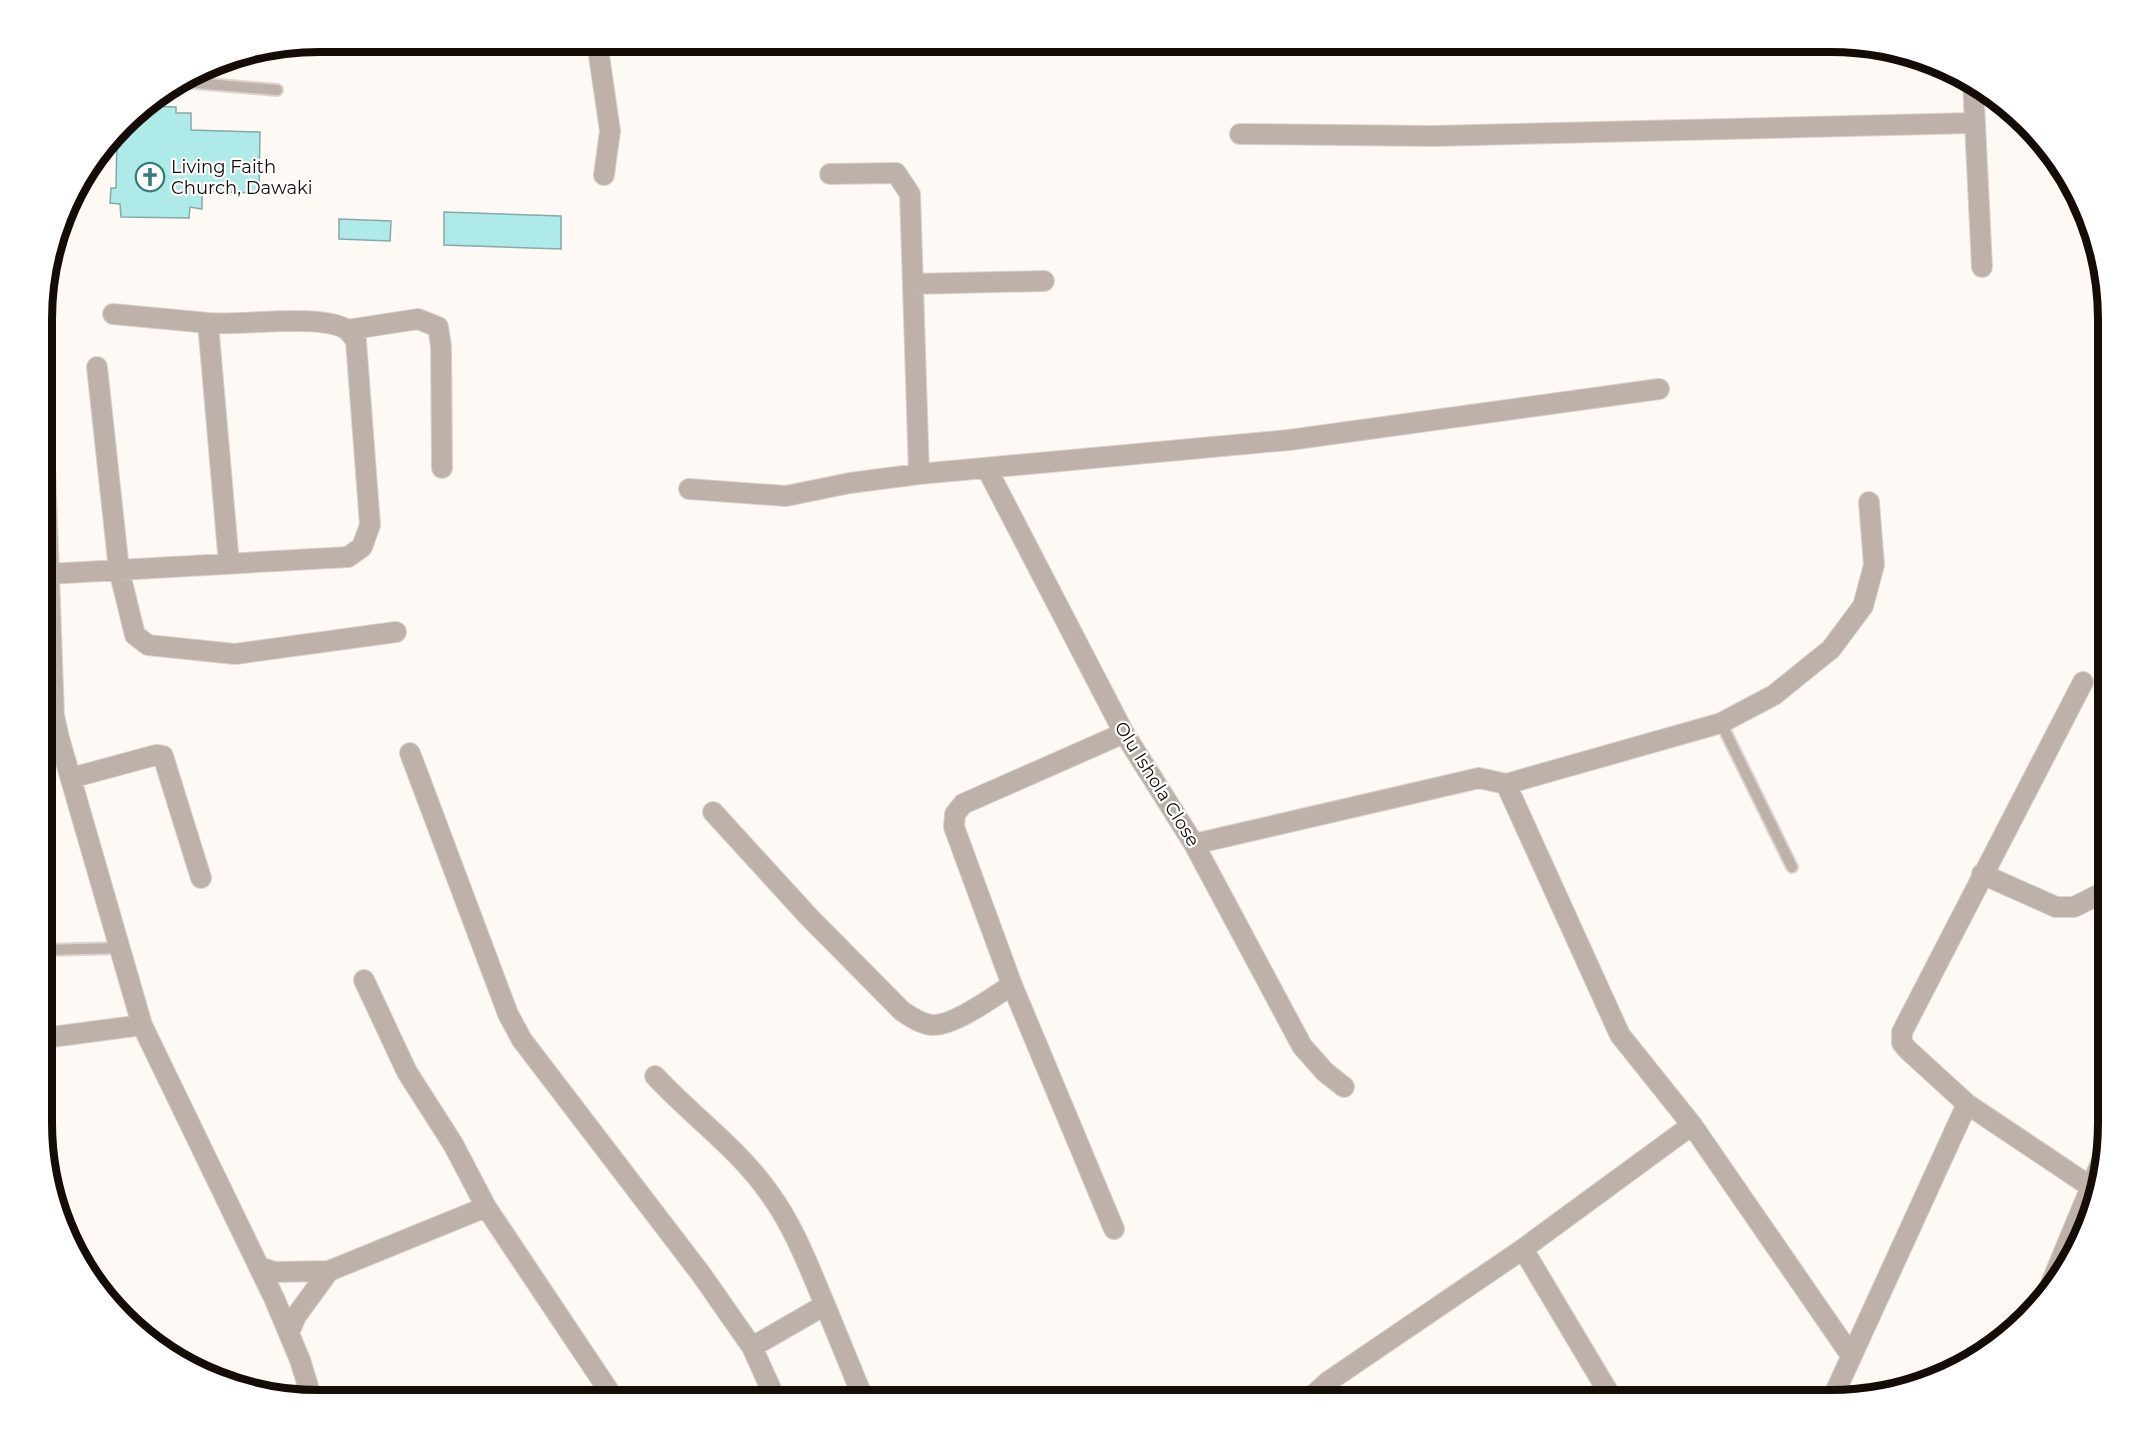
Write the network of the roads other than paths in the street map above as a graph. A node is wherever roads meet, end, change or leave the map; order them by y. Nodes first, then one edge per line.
1 (598, 52) edge
2 (196, 83) edge
3 (277, 90) dead end
4 (1973, 94) edge
5 (1973, 123) junction
6 (1240, 134) dead end
7 (604, 174) dead end
8 (830, 174) dead end
9 (1982, 267) dead end
10 (1044, 281) dead end
11 (913, 284) junction
12 (113, 314) dead end
13 (208, 323) junction
14 (347, 330) junction
15 (97, 367) dead end
16 (1659, 389) dead end
17 (442, 468) dead end
18 (987, 469) junction
19 (919, 474) junction
20 (689, 489) dead end
21 (1869, 502) dead end
22 (229, 564) junction
23 (119, 570) junction
24 (52, 574) edge
25 (396, 632) dead end
26 (2083, 682) dead end
27 (1721, 723) junction
28 (52, 725) edge
29 (1124, 734) junction
30 (410, 753) dead end
31 (71, 778) junction
32 (1506, 784) junction
33 (713, 812) dead end
34 (1194, 844) junction
35 (1792, 867) dead end
36 (1982, 874) junction
37 (201, 878) dead end
38 (2098, 895) edge
39 (120, 948) junction
40 (52, 950) edge
41 (364, 980) dead end
42 (1012, 986) junction
43 (142, 1025) junction
44 (52, 1037) edge
45 (655, 1076) dead end
46 (1344, 1087) dead end
47 (1967, 1104) junction
48 (1692, 1125) junction
49 (2089, 1186) edge
50 (2085, 1202) edge
51 (486, 1206) junction
52 (1114, 1229) dead end
53 (1523, 1248) junction
54 (2064, 1252) edge
55 (259, 1267) junction
56 (329, 1271) junction
57 (825, 1305) junction
58 (289, 1333) junction
59 (752, 1347) junction
60 (1850, 1354) junction
61 (309, 1389) edge
62 (608, 1390) edge
63 (771, 1390) edge
64 (860, 1390) edge
65 (1319, 1390) edge
66 (1607, 1390) edge
67 (1836, 1390) edge

1 - 7 street
2 - 3 lane
4 - 5 street
5 - 6 street
5 - 9 street
8 - 11 street
10 - 11 street
11 - 19 street
12 - 13 street
13 - 14 street
13 - 22 street
14 - 17 street
14 - 22 street
15 - 23 street
16 - 18 street
18 - 19 street
18 - 29 street, Olu Ishola Close
19 - 20 street
21 - 27 street
22 - 23 street
23 - 24 street
23 - 25 street
26 - 36 street
27 - 32 street
27 - 35 lane
28 - 31 street
29 - 34 street, Olu Ishola Close
29 - 42 street
30 - 59 street
31 - 37 street
31 - 39 street
32 - 34 street
32 - 48 street
33 - 42 street
34 - 46 street, Olu Ishola Close
36 - 38 street
36 - 47 street
39 - 40 lane
39 - 43 street
41 - 51 street
42 - 52 street
43 - 44 street
43 - 55 street
45 - 57 street
47 - 49 street
47 - 60 street
48 - 53 street
48 - 60 street
50 - 54 street
51 - 56 street
51 - 62 street
53 - 65 street
53 - 66 street
55 - 56 street
55 - 58 street
56 - 58 street
57 - 59 street
57 - 64 street
58 - 61 street
59 - 63 street
60 - 67 street

